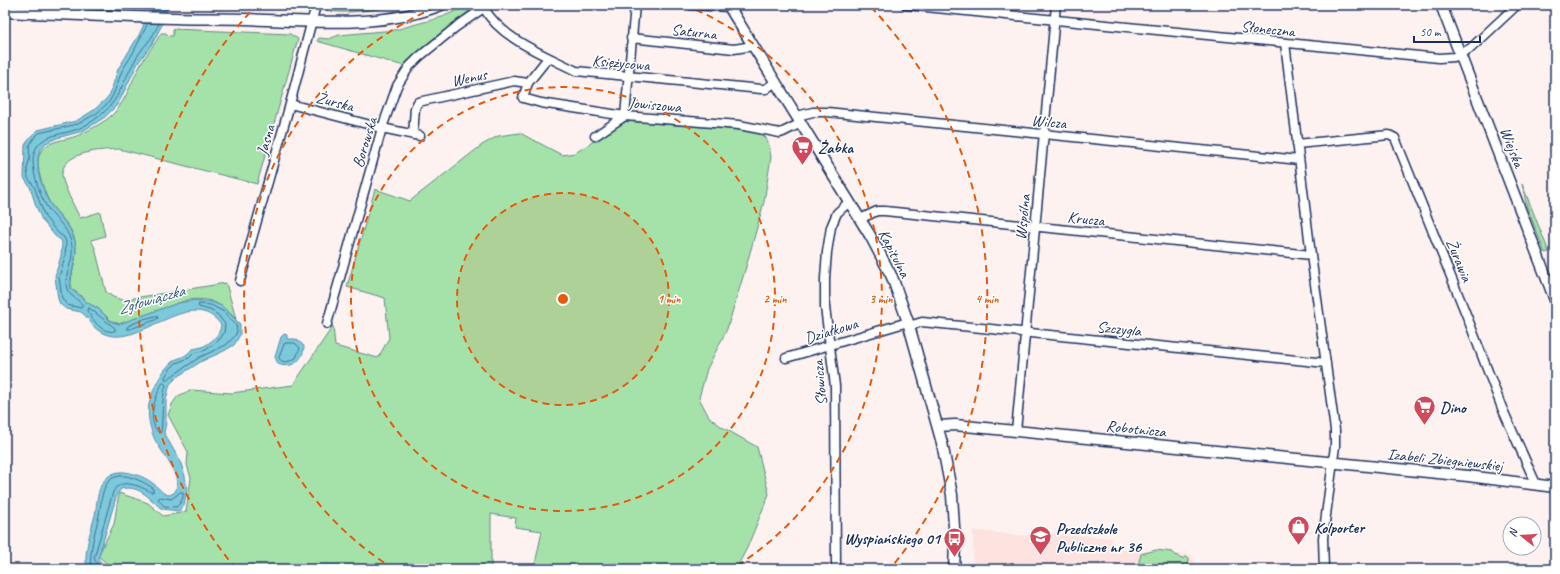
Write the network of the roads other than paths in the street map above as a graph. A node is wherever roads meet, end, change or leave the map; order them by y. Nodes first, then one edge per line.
1 (316, 5) edge
2 (441, 5) edge
3 (635, 5) edge
4 (691, 5) edge
5 (906, 5) edge
6 (1056, 5) edge
7 (1441, 5) edge
8 (1517, 5) edge
9 (1552, 5) edge
10 (486, 6) edge
11 (728, 6) edge
12 (1555, 7) edge
13 (5, 12) edge
14 (1055, 20) junction
15 (311, 21) junction
16 (631, 38) junction
17 (1285, 43) junction
18 (753, 46) junction
19 (1460, 54) junction
20 (548, 58) junction
21 (629, 76) junction
22 (775, 82) junction
23 (528, 83) junction
24 (290, 104) junction
25 (625, 116) junction
26 (799, 120) junction
27 (382, 128) junction
28 (1045, 134) junction
29 (416, 136) joint
30 (595, 136) dead end
31 (1297, 144) junction
32 (1299, 160) junction
33 (849, 202) junction
34 (860, 219) junction
35 (1035, 226) junction
36 (1311, 255) junction
37 (240, 281) dead end
38 (1555, 300) edge
39 (327, 324) dead end
40 (908, 324) junction
41 (1025, 332) junction
42 (829, 345) junction
43 (786, 358) dead end
44 (1326, 363) junction
45 (938, 426) junction
46 (1016, 431) junction
47 (1332, 462) junction
48 (1536, 484) junction
49 (1555, 487) edge
50 (836, 569) edge
51 (954, 569) edge
52 (1324, 569) edge

1 - 15 street, Jasna
2 - 15 street
3 - 16 street
4 - 11 street
5 - 14 street, Słoneczna
6 - 14 street, Wspólna
7 - 19 street, Wiejska
8 - 19 street
9 - 12 street
10 - 20 street, Księżycowa
10 - 27 street, Borowska
11 - 18 street, Kapitulna
13 - 15 street
14 - 17 street, Słoneczna
14 - 28 street, Wspólna
15 - 24 street, Jasna
16 - 18 street, Saturna
16 - 21 street
17 - 19 street, Słoneczna
17 - 31 street
18 - 22 street, Kapitulna
19 - 38 street, Wiejska
20 - 21 street, Księżycowa
20 - 23 street
21 - 22 street, Księżycowa
21 - 25 street
22 - 26 street, Kapitulna
23 - 25 street, Jowiszowa
23 - 29 street, Wenus
24 - 27 street, Żurska
24 - 37 street, Jasna
25 - 26 street, Jowiszowa
25 - 30 street
26 - 28 street, Wilcza
26 - 33 street, Kapitulna
27 - 29 street, Żurska
27 - 39 street, Borowska
28 - 32 street, Wilcza
28 - 35 street, Wspólna
31 - 32 street
31 - 48 street, Żurawia
32 - 36 street
33 - 34 street, Kapitulna
33 - 42 street, Słowicza
34 - 35 street, Krucza
34 - 40 street, Kapitulna
35 - 36 street, Krucza
35 - 41 street, Wspólna
36 - 44 street
40 - 41 street, Szczygla
40 - 42 street, Działkowa
40 - 45 street, Kapitulna
41 - 44 street, Szczygla
41 - 46 street, Wspólna
42 - 43 street, Działkowa
42 - 50 street, Słowicza
44 - 47 street
45 - 46 street, Robotnicza
45 - 51 street, Kapitulna
46 - 47 street, Robotnicza
47 - 48 street, Izabeli Zbiegniewskiej
47 - 52 street
48 - 49 street, Izabeli Zbiegniewskiej

